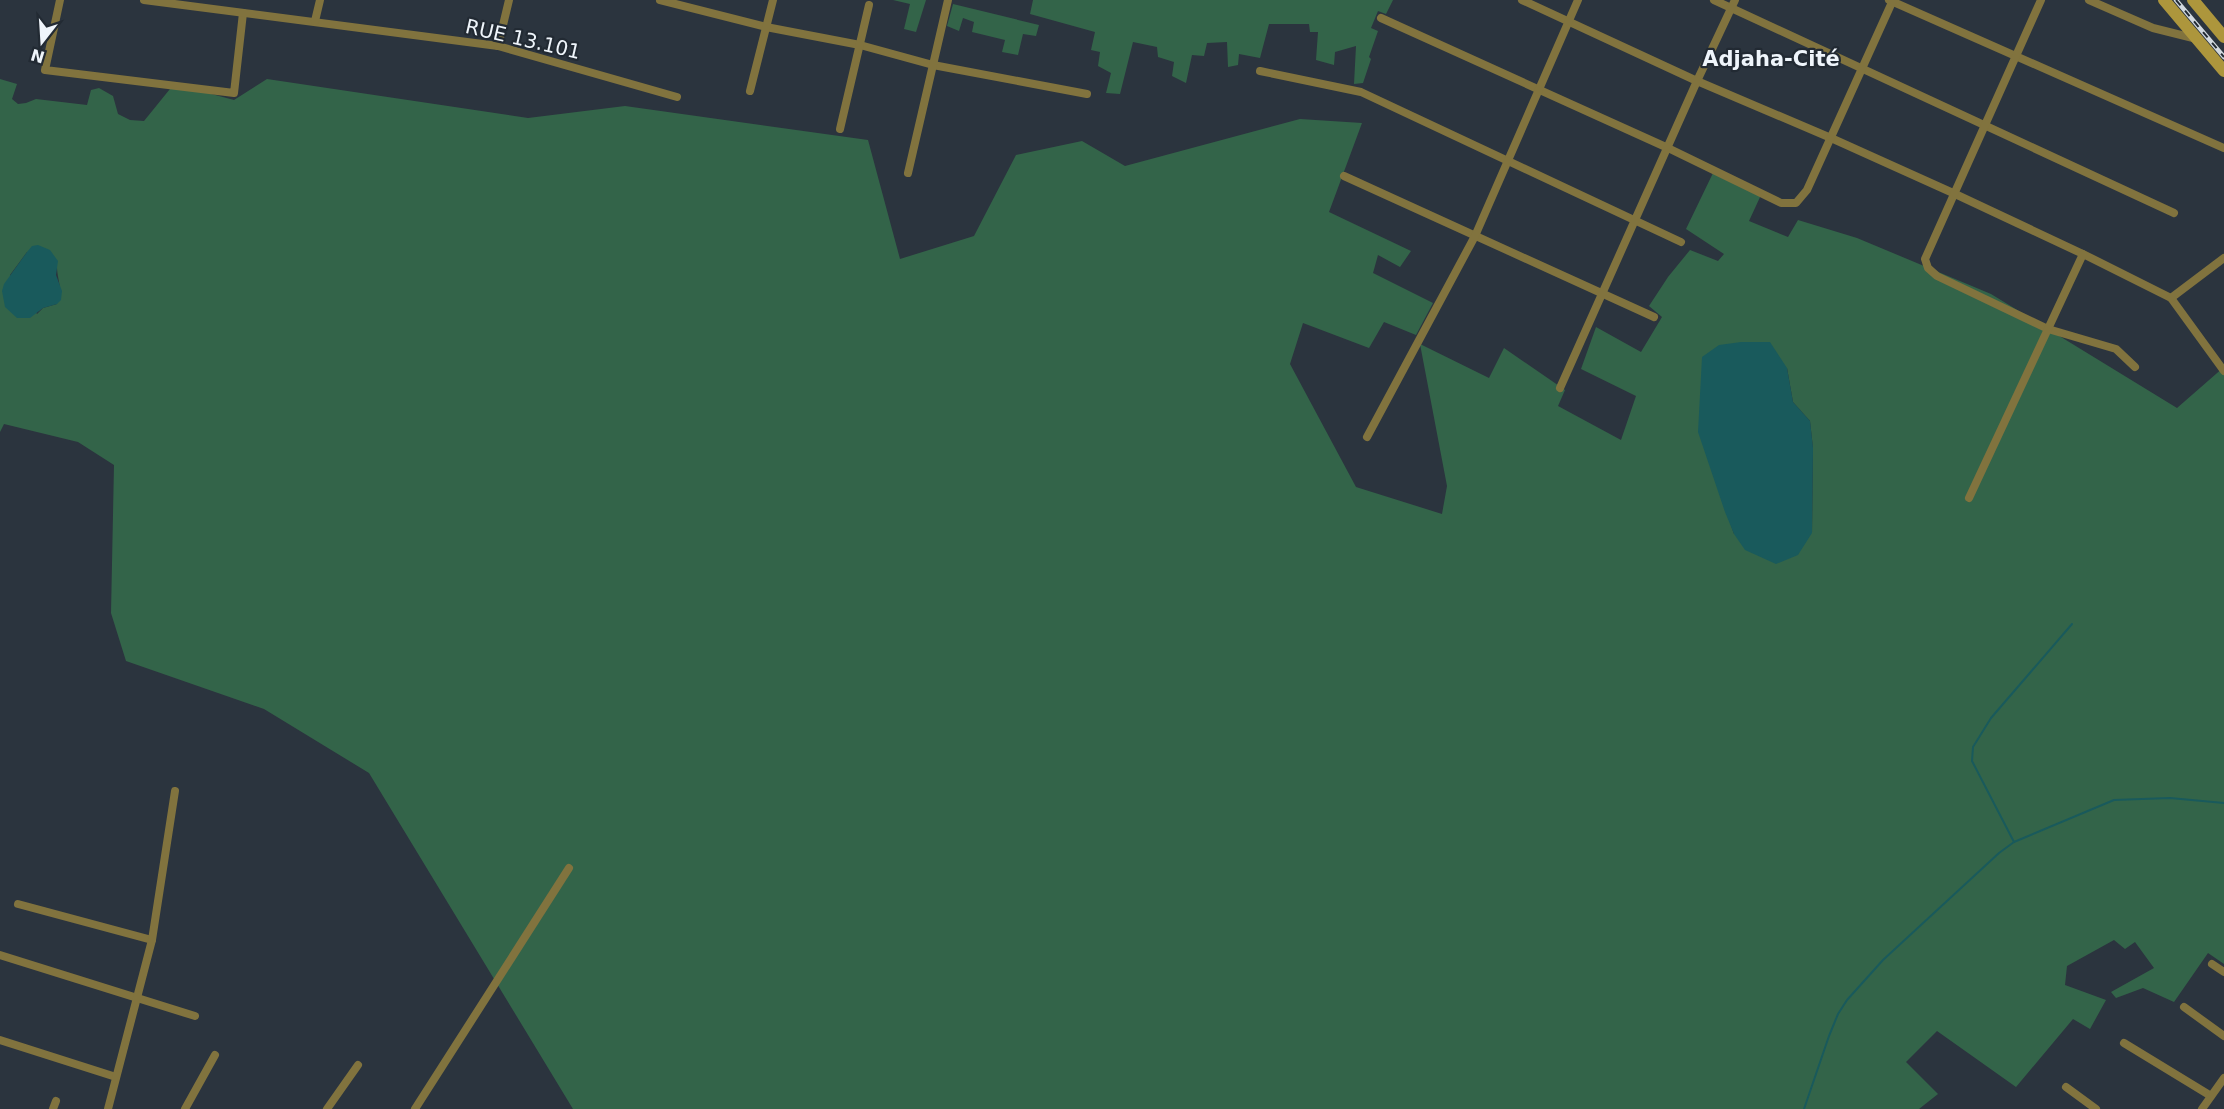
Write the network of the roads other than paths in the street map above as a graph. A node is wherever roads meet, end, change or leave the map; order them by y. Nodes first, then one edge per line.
1 (60, 0) edge
2 (144, 0) edge
3 (320, 0) edge
4 (508, 0) edge
5 (660, 0) edge
6 (773, 0) edge
7 (948, 0) edge
8 (1522, 0) edge
9 (1578, 0) edge
10 (1714, 0) edge
11 (2041, 0) edge
12 (2089, 0) edge
13 (2164, 0) edge
14 (2193, 0) edge
15 (1892, 1) edge
16 (1734, 4) edge
17 (869, 5) dead end
18 (243, 13) junction
19 (1381, 18) dead end
20 (315, 21) junction
21 (1568, 22) junction
22 (766, 27) junction
23 (2224, 37) edge
24 (2197, 39) junction
25 (860, 45) junction
26 (498, 46) junction
27 (2015, 56) junction
28 (933, 65) junction
29 (1862, 69) junction
30 (1260, 71) dead end
31 (2224, 71) edge
32 (1697, 81) junction
33 (1539, 89) junction
34 (750, 91) dead end
35 (1087, 94) dead end
36 (677, 97) dead end
37 (1984, 125) junction
38 (840, 129) dead end
39 (1831, 138) junction
40 (1668, 148) junction
41 (2224, 148) edge
42 (1508, 161) junction
43 (908, 173) dead end
44 (1344, 176) dead end
45 (1953, 193) junction
46 (2174, 213) dead end
47 (1636, 221) junction
48 (1475, 236) junction
49 (1681, 242) dead end
50 (2083, 254) junction
51 (2224, 258) edge
52 (1603, 294) junction
53 (2171, 298) junction
54 (1654, 317) dead end
55 (2048, 329) junction
56 (2135, 367) dead end
57 (2224, 371) edge
58 (1560, 388) dead end
59 (1367, 437) dead end
60 (1969, 498) dead end
61 (175, 791) dead end
62 (569, 868) dead end
63 (18, 904) dead end
64 (152, 940) junction
65 (0, 955) edge
66 (2212, 963) dead end
67 (2224, 972) edge
68 (137, 998) junction
69 (2184, 1007) dead end
70 (195, 1016) dead end
71 (2224, 1036) edge
72 (0, 1040) edge
73 (2124, 1043) dead end
74 (215, 1055) dead end
75 (358, 1065) dead end
76 (116, 1077) junction
77 (2224, 1078) edge
78 (2066, 1087) dead end
79 (2211, 1096) junction
80 (108, 1109) edge
81 (185, 1109) edge
82 (327, 1109) edge
83 (415, 1109) edge
84 (2096, 1109) edge
85 (2202, 1109) edge

1 - 18 street
2 - 18 street, RUE 13.101
3 - 20 street
4 - 26 street
5 - 22 street
6 - 22 street
7 - 28 street
8 - 21 street
9 - 21 street
10 - 16 street
11 - 27 street
12 - 24 street
13 - 24 main road
14 - 23 main road
15 - 27 street
15 - 29 street
16 - 29 street
16 - 32 street
17 - 25 street
18 - 20 street, RUE 13.101
19 - 33 street
20 - 26 street, RUE 13.101
21 - 32 street
21 - 33 street
22 - 25 street
22 - 34 street
24 - 31 main road
25 - 28 street
25 - 38 street
26 - 36 street, RUE 13.101
27 - 37 street
27 - 41 street
28 - 35 street
28 - 43 street
29 - 37 street
29 - 39 street
30 - 42 street
32 - 39 street
32 - 40 street
33 - 40 street
33 - 42 street
37 - 45 street
37 - 46 street
39 - 40 street
39 - 45 street
40 - 47 street
42 - 47 street
42 - 48 street
44 - 48 street
45 - 50 street
45 - 55 street
47 - 49 street
47 - 52 street
48 - 52 street
48 - 59 street
50 - 53 street
50 - 55 street
51 - 53 street
52 - 54 street
52 - 58 street
53 - 57 street
55 - 56 street
55 - 60 street
61 - 64 street
62 - 83 street
63 - 64 street
64 - 68 street
65 - 68 street
66 - 67 street
68 - 70 street
68 - 76 street
69 - 71 street
72 - 76 street
73 - 79 street
74 - 81 street
75 - 82 street
76 - 80 street
77 - 79 street
78 - 84 street
79 - 85 street

